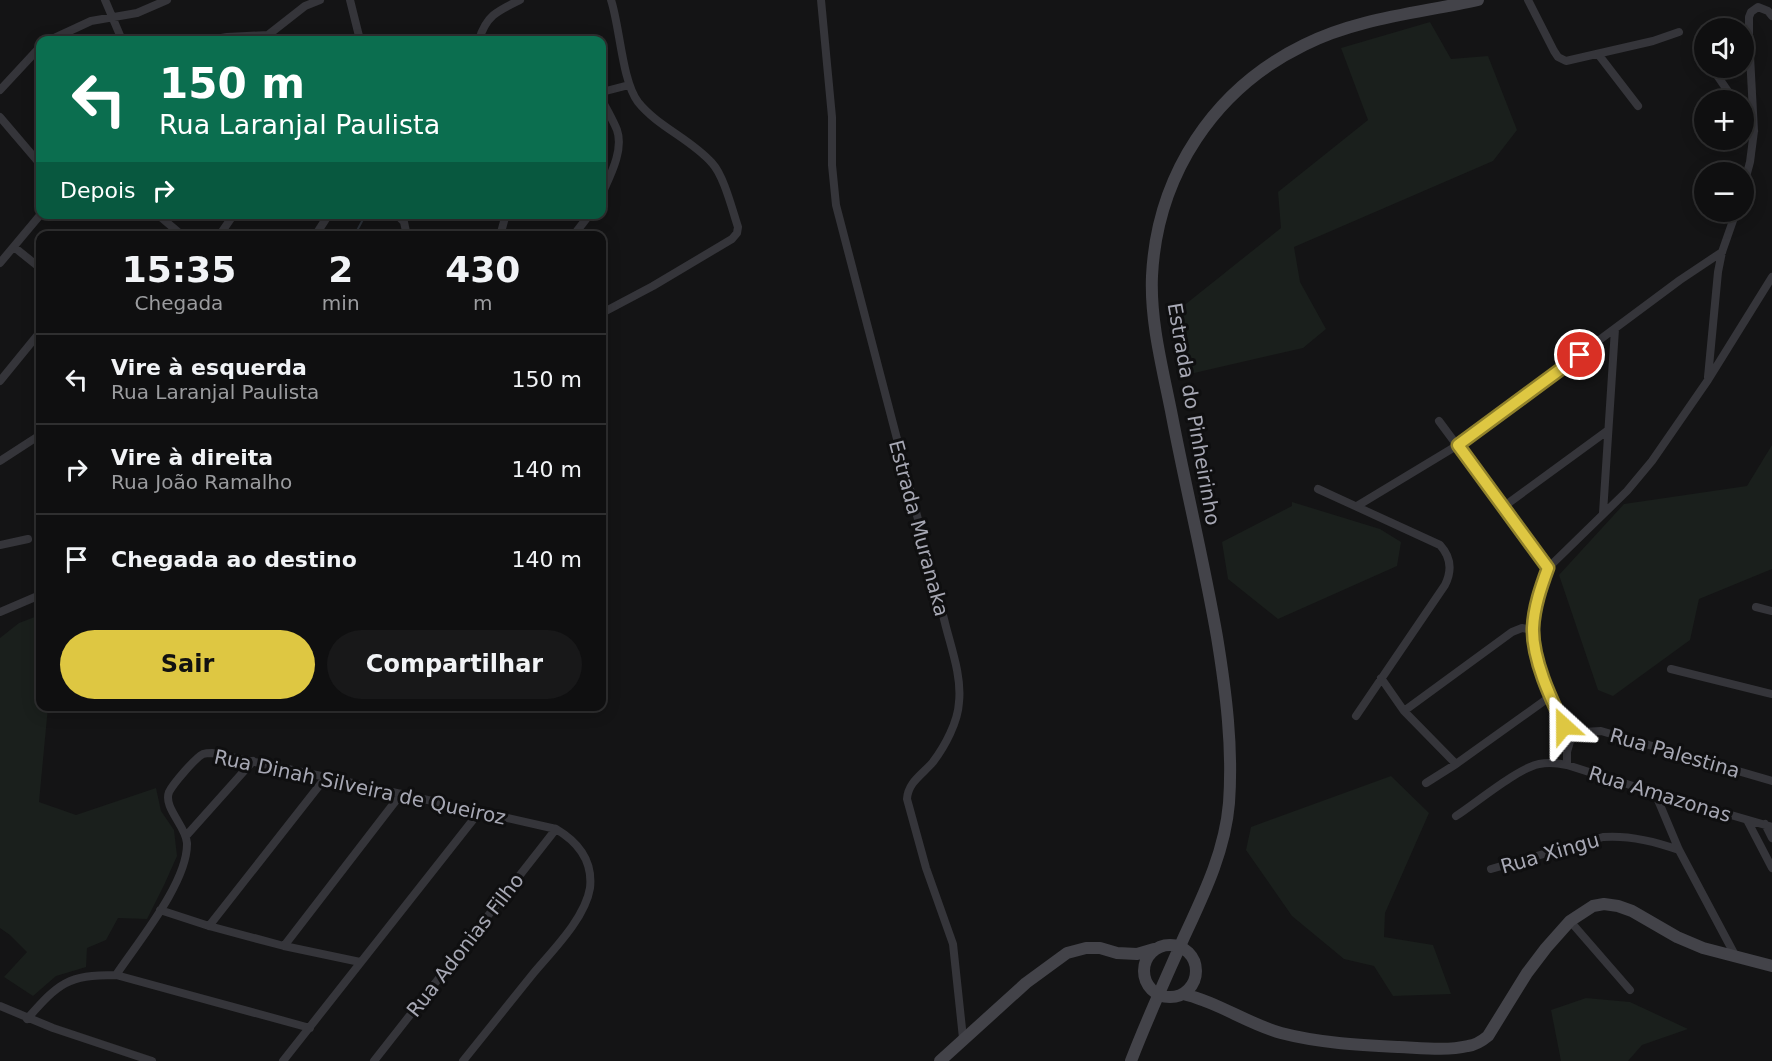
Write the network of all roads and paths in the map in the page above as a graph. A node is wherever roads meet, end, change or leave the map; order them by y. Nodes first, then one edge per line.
1 (105, 0) edge
2 (167, 0) edge
3 (320, 0) edge
4 (350, 0) edge
5 (519, 0) edge
6 (611, 0) edge
7 (821, 0) edge
8 (1478, 0) edge
9 (1528, 0) edge
10 (303, 3) edge
11 (1770, 13) edge
12 (113, 16) junction
13 (1679, 32) dead end
14 (59, 36) edge
15 (120, 36) edge
16 (268, 36) edge
17 (359, 36) edge
18 (480, 36) edge
19 (36, 51) edge
20 (1598, 54) junction
21 (629, 85) junction
22 (0, 90) edge
23 (1752, 90) edge
24 (606, 91) edge
25 (1638, 106) dead end
26 (606, 108) edge
27 (0, 117) edge
28 (36, 159) edge
29 (606, 184) edge
30 (37, 219) edge
31 (163, 219) edge
32 (586, 219) edge
33 (1732, 222) edge
34 (177, 231) edge
35 (577, 231) edge
36 (14, 247) junction
37 (1722, 252) junction
38 (0, 263) edge
39 (36, 265) edge
40 (1772, 277) edge
41 (606, 311) edge
42 (1615, 329) junction
43 (36, 337) edge
44 (1708, 380) junction
45 (0, 381) edge
46 (1439, 421) dead end
47 (1607, 430) junction
48 (36, 438) edge
49 (1458, 445) junction
50 (0, 461) edge
51 (1318, 489) dead end
52 (1357, 506) junction
53 (1503, 507) junction
54 (1603, 513) junction
55 (28, 539) dead end
56 (0, 545) edge
57 (1548, 568) junction
58 (36, 597) edge
59 (1756, 607) dead end
60 (1772, 611) edge
61 (0, 612) edge
62 (1533, 630) junction
63 (1671, 669) dead end
64 (1381, 678) junction
65 (1772, 694) edge
66 (1551, 696) junction
67 (1404, 711) junction
68 (1356, 716) dead end
69 (1571, 738) junction
70 (253, 761) junction
71 (1456, 764) junction
72 (1567, 765) junction
73 (326, 777) junction
74 (1772, 781) edge
75 (1426, 783) dead end
76 (1655, 793) junction
77 (401, 794) junction
78 (480, 811) junction
79 (1456, 816) dead end
80 (1747, 820) junction
81 (1769, 825) edge
82 (556, 829) junction
83 (186, 836) junction
84 (1772, 838) edge
85 (1679, 850) junction
86 (1772, 867) edge
87 (1491, 869) dead end
88 (160, 910) junction
89 (1570, 921) junction
90 (209, 926) junction
91 (284, 946) junction
92 (1180, 946) junction
93 (1154, 949) junction
94 (1117, 953) junction
95 (1736, 957) junction
96 (360, 962) junction
97 (1772, 966) edge
98 (1143, 969) junction
99 (1196, 974) junction
100 (116, 975) junction
101 (1630, 990) dead end
102 (1183, 994) junction
103 (1158, 995) junction
104 (1211, 1002) junction
105 (0, 1006) edge
106 (27, 1019) junction
107 (310, 1028) junction
108 (963, 1038) junction
109 (152, 1061) edge
110 (284, 1061) edge
111 (374, 1061) edge
112 (463, 1061) edge
113 (940, 1061) edge
114 (1131, 1061) edge

1 - 12 street
2 - 12 street
3 - 10 street
4 - 17 street
5 - 18 street
6 - 21 street
7 - 108 street, Estrada Muranaka
8 - 92 main road, Estrada do Pinheirinho
9 - 20 street
10 - 16 street
11 - 23 street
12 - 14 street
12 - 15 street
13 - 20 street
19 - 22 street
20 - 25 street
21 - 24 street
21 - 41 street
26 - 29 street
27 - 28 street
30 - 36 street
31 - 34 street
32 - 35 street
33 - 37 street
36 - 38 street
36 - 39 street
37 - 42 street
37 - 44 street
40 - 44 street
42 - 47 street
42 - 49 street
43 - 45 street
44 - 54 street
46 - 49 street
47 - 53 street
47 - 54 street
48 - 50 street
49 - 52 street
49 - 53 street
51 - 52 street
52 - 64 street
53 - 57 street
54 - 57 street
55 - 56 street
57 - 62 street
58 - 61 street
59 - 60 street
62 - 66 street
62 - 67 street
63 - 65 street
64 - 67 street
64 - 68 street
66 - 69 street
66 - 71 street
67 - 71 street
69 - 72 street
69 - 74 street, Rua Palestina
70 - 73 street, Rua Dinah Silveira de Queiroz
70 - 83 street
70 - 83 street, Rua Dinah Silveira de Queiroz
71 - 75 street
72 - 76 street, Rua Amazonas
72 - 79 street, Rua Amazonas
73 - 77 street, Rua Dinah Silveira de Queiroz
73 - 90 street
76 - 80 street, Rua Amazonas
76 - 85 street
77 - 78 street, Rua Dinah Silveira de Queiroz
77 - 91 street
78 - 82 street, Rua Dinah Silveira de Queiroz
78 - 96 street
80 - 81 street, Rua Amazonas
80 - 86 street
81 - 84 street
82 - 111 street, Rua Adonias Filho
82 - 112 street
83 - 88 street
85 - 87 street, Rua Xingu
85 - 95 street
88 - 90 street
88 - 100 street
89 - 95 main road
89 - 101 street
89 - 104 main road
90 - 91 street
91 - 96 street
92 - 93 main road
92 - 99 main road
92 - 103 main road, Estrada do Pinheirinho
93 - 94 main road
93 - 98 main road
94 - 98 main road
94 - 108 main road
95 - 97 main road
96 - 107 street
98 - 103 main road
99 - 102 main road
99 - 104 main road
100 - 106 street
100 - 107 street
102 - 103 main road
102 - 104 main road
103 - 114 main road, Estrada do Pinheirinho
105 - 106 street
106 - 109 street
107 - 110 street
108 - 113 main road

